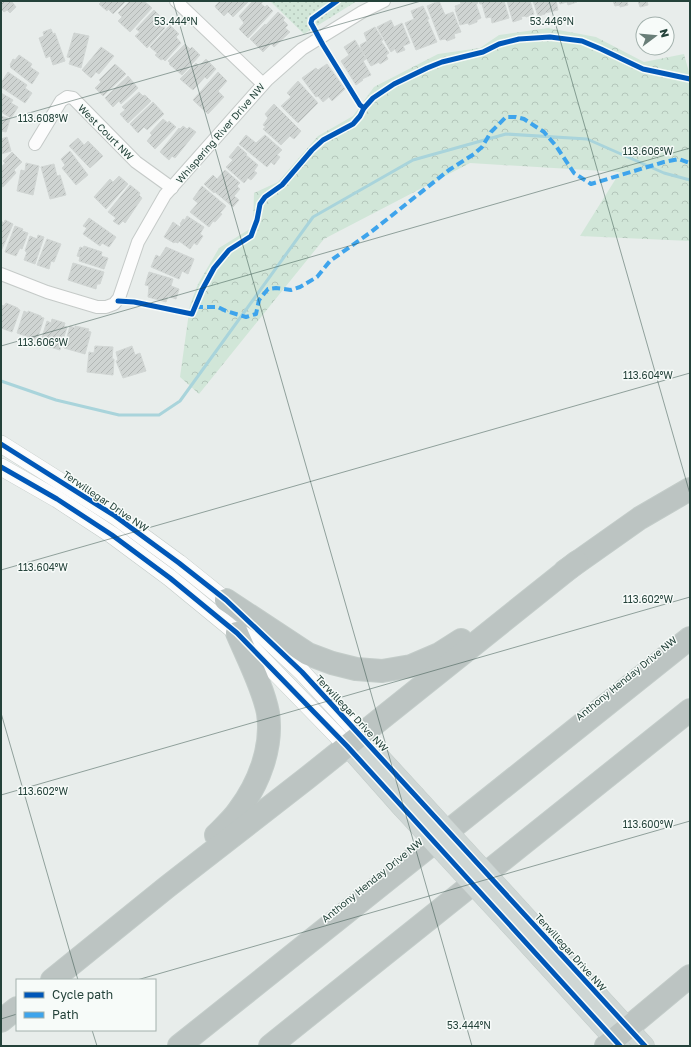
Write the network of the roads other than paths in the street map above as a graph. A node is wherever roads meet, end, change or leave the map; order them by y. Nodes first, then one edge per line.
1 (176, 1) edge
2 (384, 1) edge
3 (263, 84) junction
4 (35, 144) dead end
5 (172, 188) junction
6 (1, 274) edge
7 (1, 444) edge
8 (1, 467) edge
9 (690, 489) edge
10 (577, 562) junction
11 (226, 600) junction
12 (237, 633) junction
13 (690, 638) edge
14 (690, 710) edge
15 (353, 740) junction
16 (167, 887) junction
17 (690, 976) edge
18 (53, 979) edge
19 (16, 1009) edge
20 (1, 1021) edge
21 (617, 1040) edge
22 (179, 1046) edge
23 (270, 1046) edge
24 (645, 1046) edge

1 - 3 street
2 - 3 street, Whispering River Drive NW
3 - 5 street, Whispering River Drive NW
4 - 5 street, West Court NW
5 - 6 street, Whispering River Drive NW
7 - 11 main road, Terwillegar Drive NW
8 - 12 main road, Terwillegar Drive NW
9 - 10 highway
10 - 11 highway
10 - 15 highway
11 - 15 main road, Terwillegar Drive NW
12 - 15 main road, Terwillegar Drive NW
12 - 16 highway
13 - 22 highway, Anthony Henday Drive NW
14 - 23 highway
15 - 16 highway
15 - 21 main road, Terwillegar Drive NW, bridge
16 - 18 highway
17 - 21 highway
19 - 20 highway
21 - 24 main road, Terwillegar Drive NW

